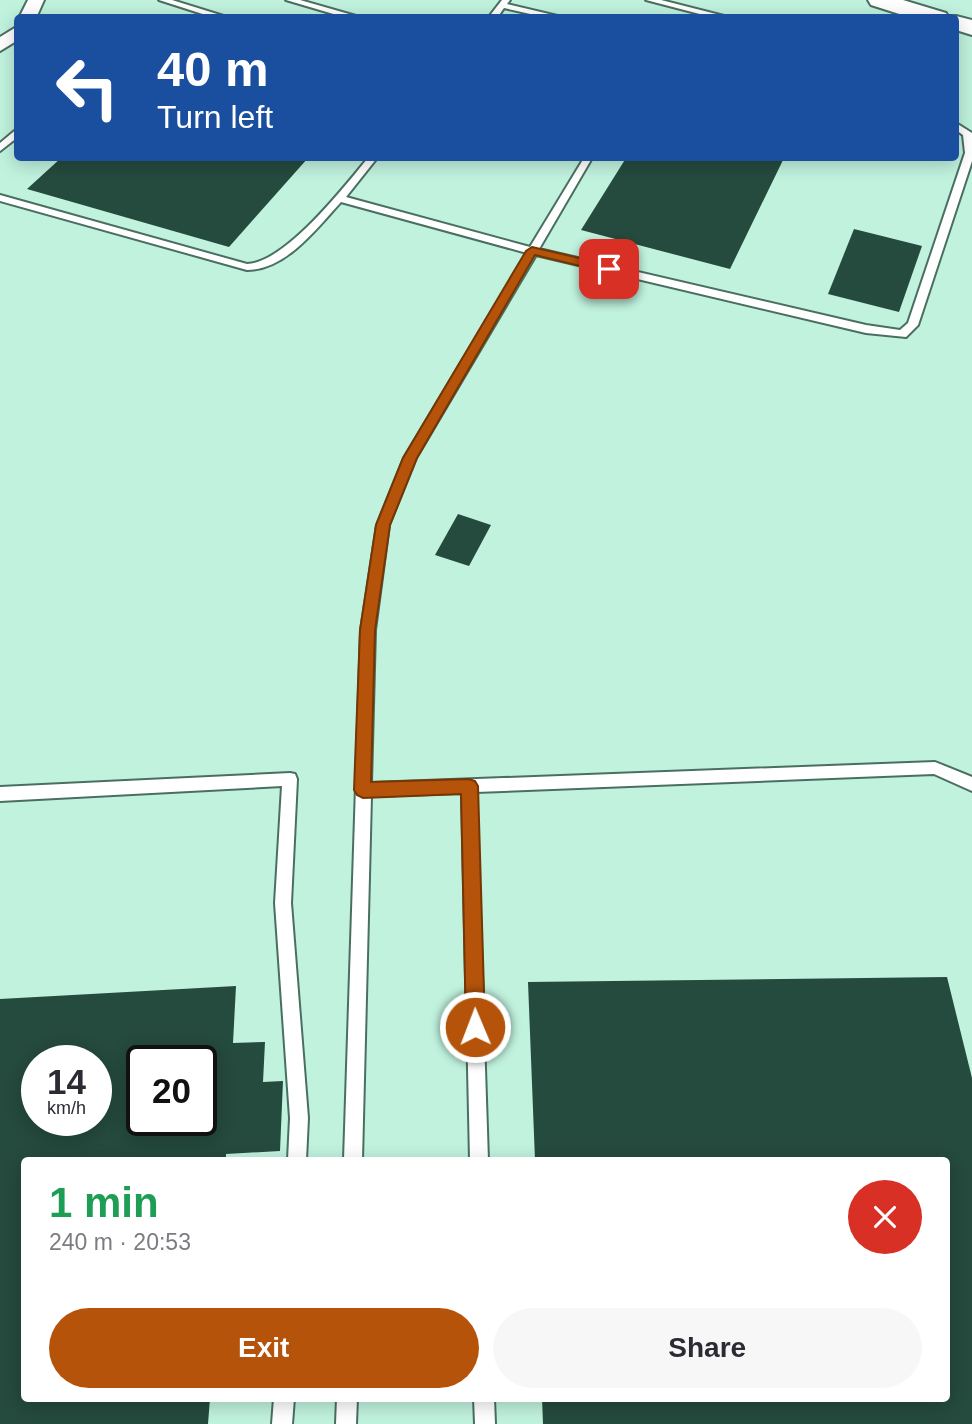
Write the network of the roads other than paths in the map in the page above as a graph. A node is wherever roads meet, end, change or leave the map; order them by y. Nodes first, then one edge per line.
1 (163, 0) edge
2 (290, 0) edge
3 (650, 0) edge
4 (879, 0) edge
5 (504, 2) edge
6 (212, 14) edge
7 (344, 14) edge
8 (548, 14) edge
9 (711, 14) edge
10 (925, 14) edge
11 (14, 34) edge
12 (0, 46) edge
13 (959, 128) edge
14 (14, 135) edge
15 (0, 148) edge
16 (371, 161) edge
17 (586, 161) edge
18 (0, 198) edge
19 (340, 198) junction
20 (532, 251) junction
21 (972, 784) edge
22 (469, 786) junction
23 (363, 790) junction
24 (0, 794) edge
25 (296, 1157) edge
26 (353, 1157) edge
27 (479, 1157) edge
28 (284, 1402) edge
29 (347, 1402) edge
30 (484, 1402) edge
31 (282, 1424) edge
32 (346, 1424) edge
33 (485, 1424) edge

1 - 6 lane
2 - 7 lane
3 - 9 lane
4 - 10 main road
5 - 8 lane
11 - 12 street
13 - 20 lane
14 - 15 lane
16 - 19 lane
17 - 20 lane
18 - 19 lane
19 - 20 lane
20 - 23 lane
21 - 22 lane
22 - 23 lane
22 - 27 lane
23 - 26 lane
24 - 25 lane
28 - 31 lane
29 - 32 lane
30 - 33 lane

